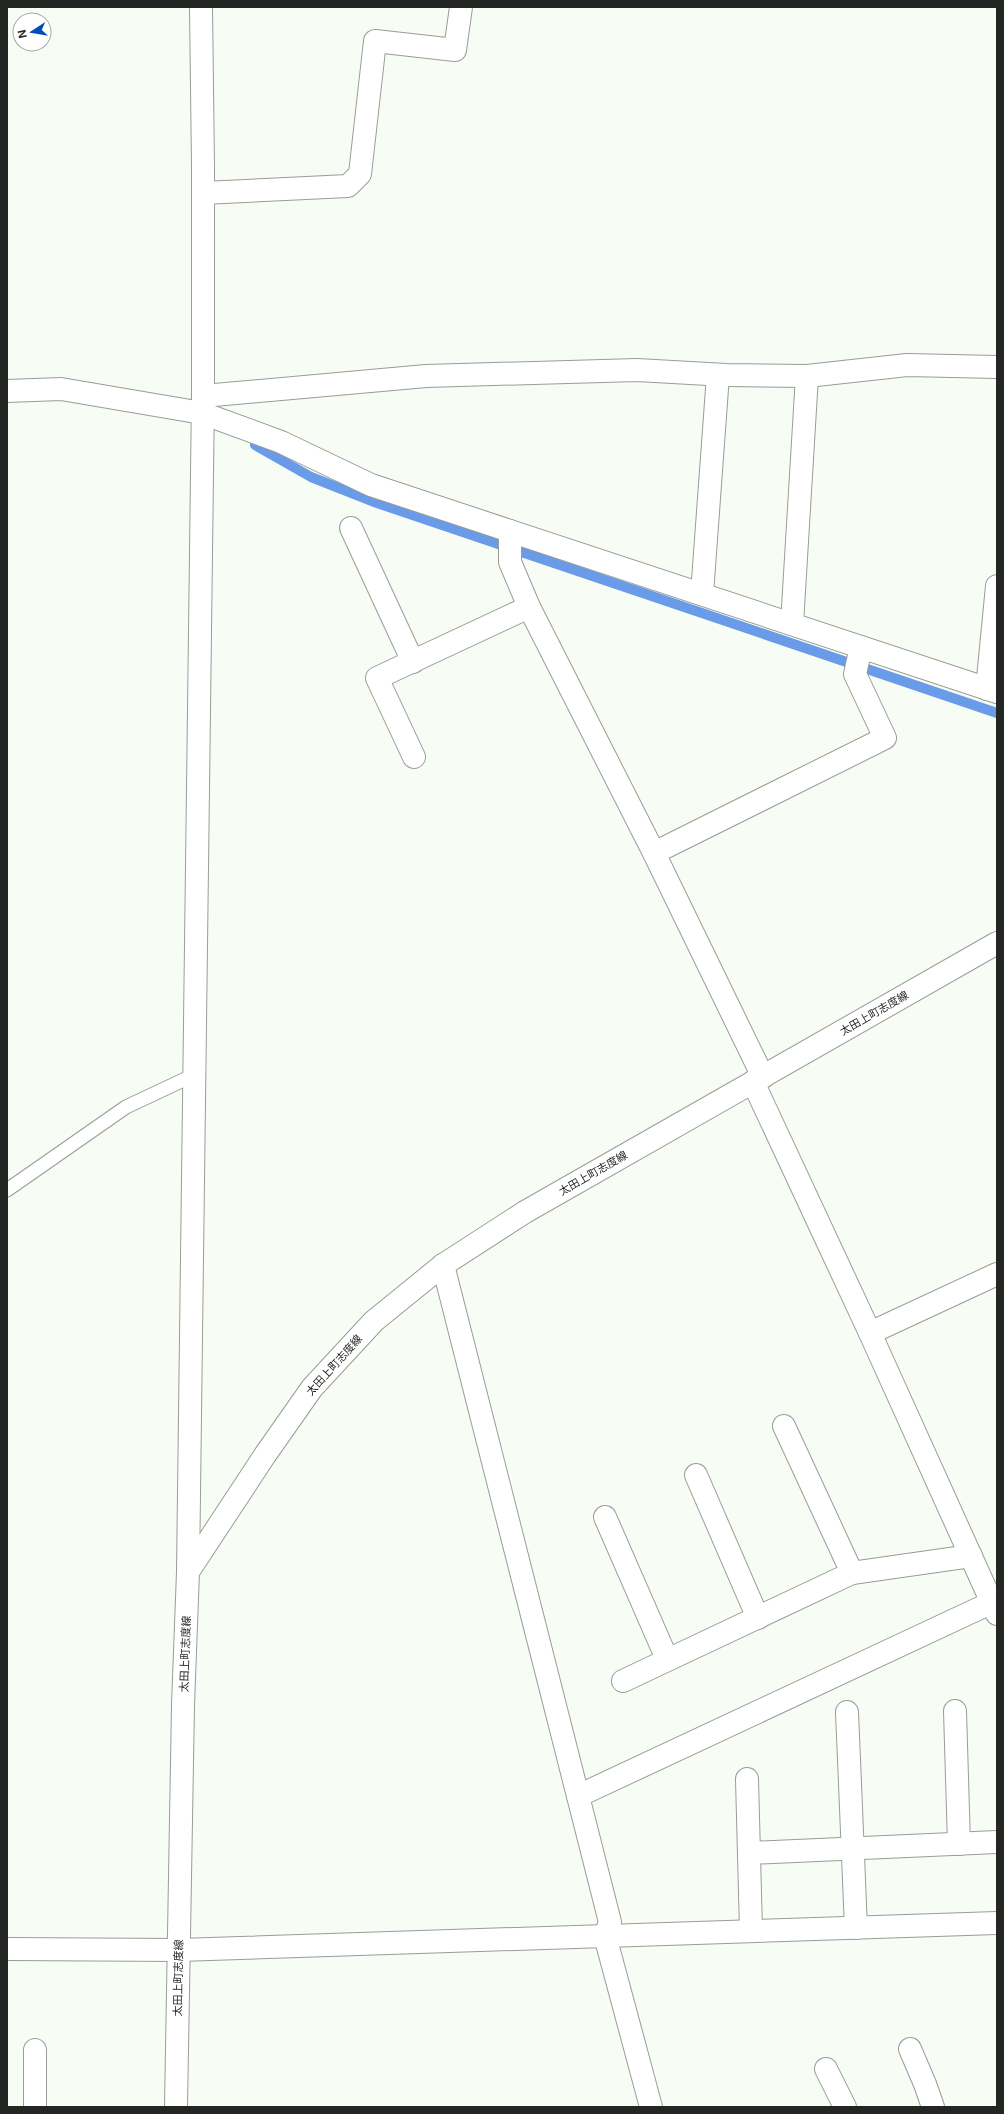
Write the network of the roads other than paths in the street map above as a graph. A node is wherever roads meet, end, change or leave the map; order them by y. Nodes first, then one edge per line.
1 (201, 7) edge
2 (461, 7) edge
3 (203, 193) junction
4 (997, 367) edge
5 (718, 375) junction
6 (807, 376) junction
7 (7, 391) edge
8 (202, 405) junction
9 (351, 528) dead end
10 (510, 530) junction
11 (997, 586) edge
12 (702, 594) junction
13 (529, 607) junction
14 (792, 624) junction
15 (861, 647) junction
16 (413, 662) junction
17 (992, 690) edge
18 (414, 757) dead end
19 (654, 853) junction
20 (997, 943) edge
21 (194, 1075) junction
22 (758, 1079) junction
23 (7, 1190) edge
24 (442, 1265) junction
25 (997, 1274) edge
26 (870, 1333) junction
27 (784, 1426) dead end
28 (696, 1475) dead end
29 (605, 1517) dead end
30 (971, 1556) junction
31 (188, 1572) junction
32 (852, 1573) junction
33 (995, 1605) edge
34 (758, 1618) junction
35 (667, 1659) junction
36 (623, 1681) dead end
37 (955, 1711) dead end
38 (847, 1712) dead end
39 (747, 1779) dead end
40 (578, 1796) junction
41 (997, 1842) edge
42 (959, 1844) junction
43 (852, 1848) junction
44 (749, 1853) junction
45 (997, 1923) edge
46 (856, 1928) junction
47 (751, 1931) junction
48 (605, 1936) junction
49 (7, 1949) edge
50 (179, 1950) junction
51 (910, 2049) dead end
52 (35, 2050) dead end
53 (826, 2069) dead end
54 (35, 2107) edge
55 (176, 2107) edge
56 (651, 2107) edge
57 (845, 2107) edge
58 (933, 2107) edge

1 - 3 street
2 - 3 street
3 - 8 street
4 - 6 street
5 - 6 street
5 - 8 street
5 - 12 street
6 - 14 street
7 - 8 street
8 - 10 street
8 - 21 street
9 - 16 street
10 - 12 street
10 - 13 street
11 - 17 street
12 - 14 street
13 - 16 street
13 - 19 street
14 - 15 street
15 - 17 street
15 - 19 street
16 - 18 street
19 - 22 street
20 - 22 street, 太田上町志度線
21 - 23 lane
21 - 31 street
22 - 24 street, 太田上町志度線
22 - 26 street
24 - 31 street, 太田上町志度線
24 - 40 street
25 - 26 street
26 - 30 street
27 - 32 street
28 - 34 street
29 - 35 street
30 - 32 street
30 - 33 street
31 - 50 street, 太田上町志度線
32 - 34 street
33 - 40 street
34 - 35 street
35 - 36 street
37 - 42 street
38 - 43 street
39 - 44 street
40 - 48 street
41 - 42 street
42 - 43 street
43 - 44 street
43 - 46 street
44 - 47 street
45 - 46 street
46 - 47 street
47 - 48 street
48 - 50 street
48 - 56 street
49 - 50 street
50 - 55 street, 太田上町志度線
51 - 58 street
52 - 54 street
53 - 57 street

